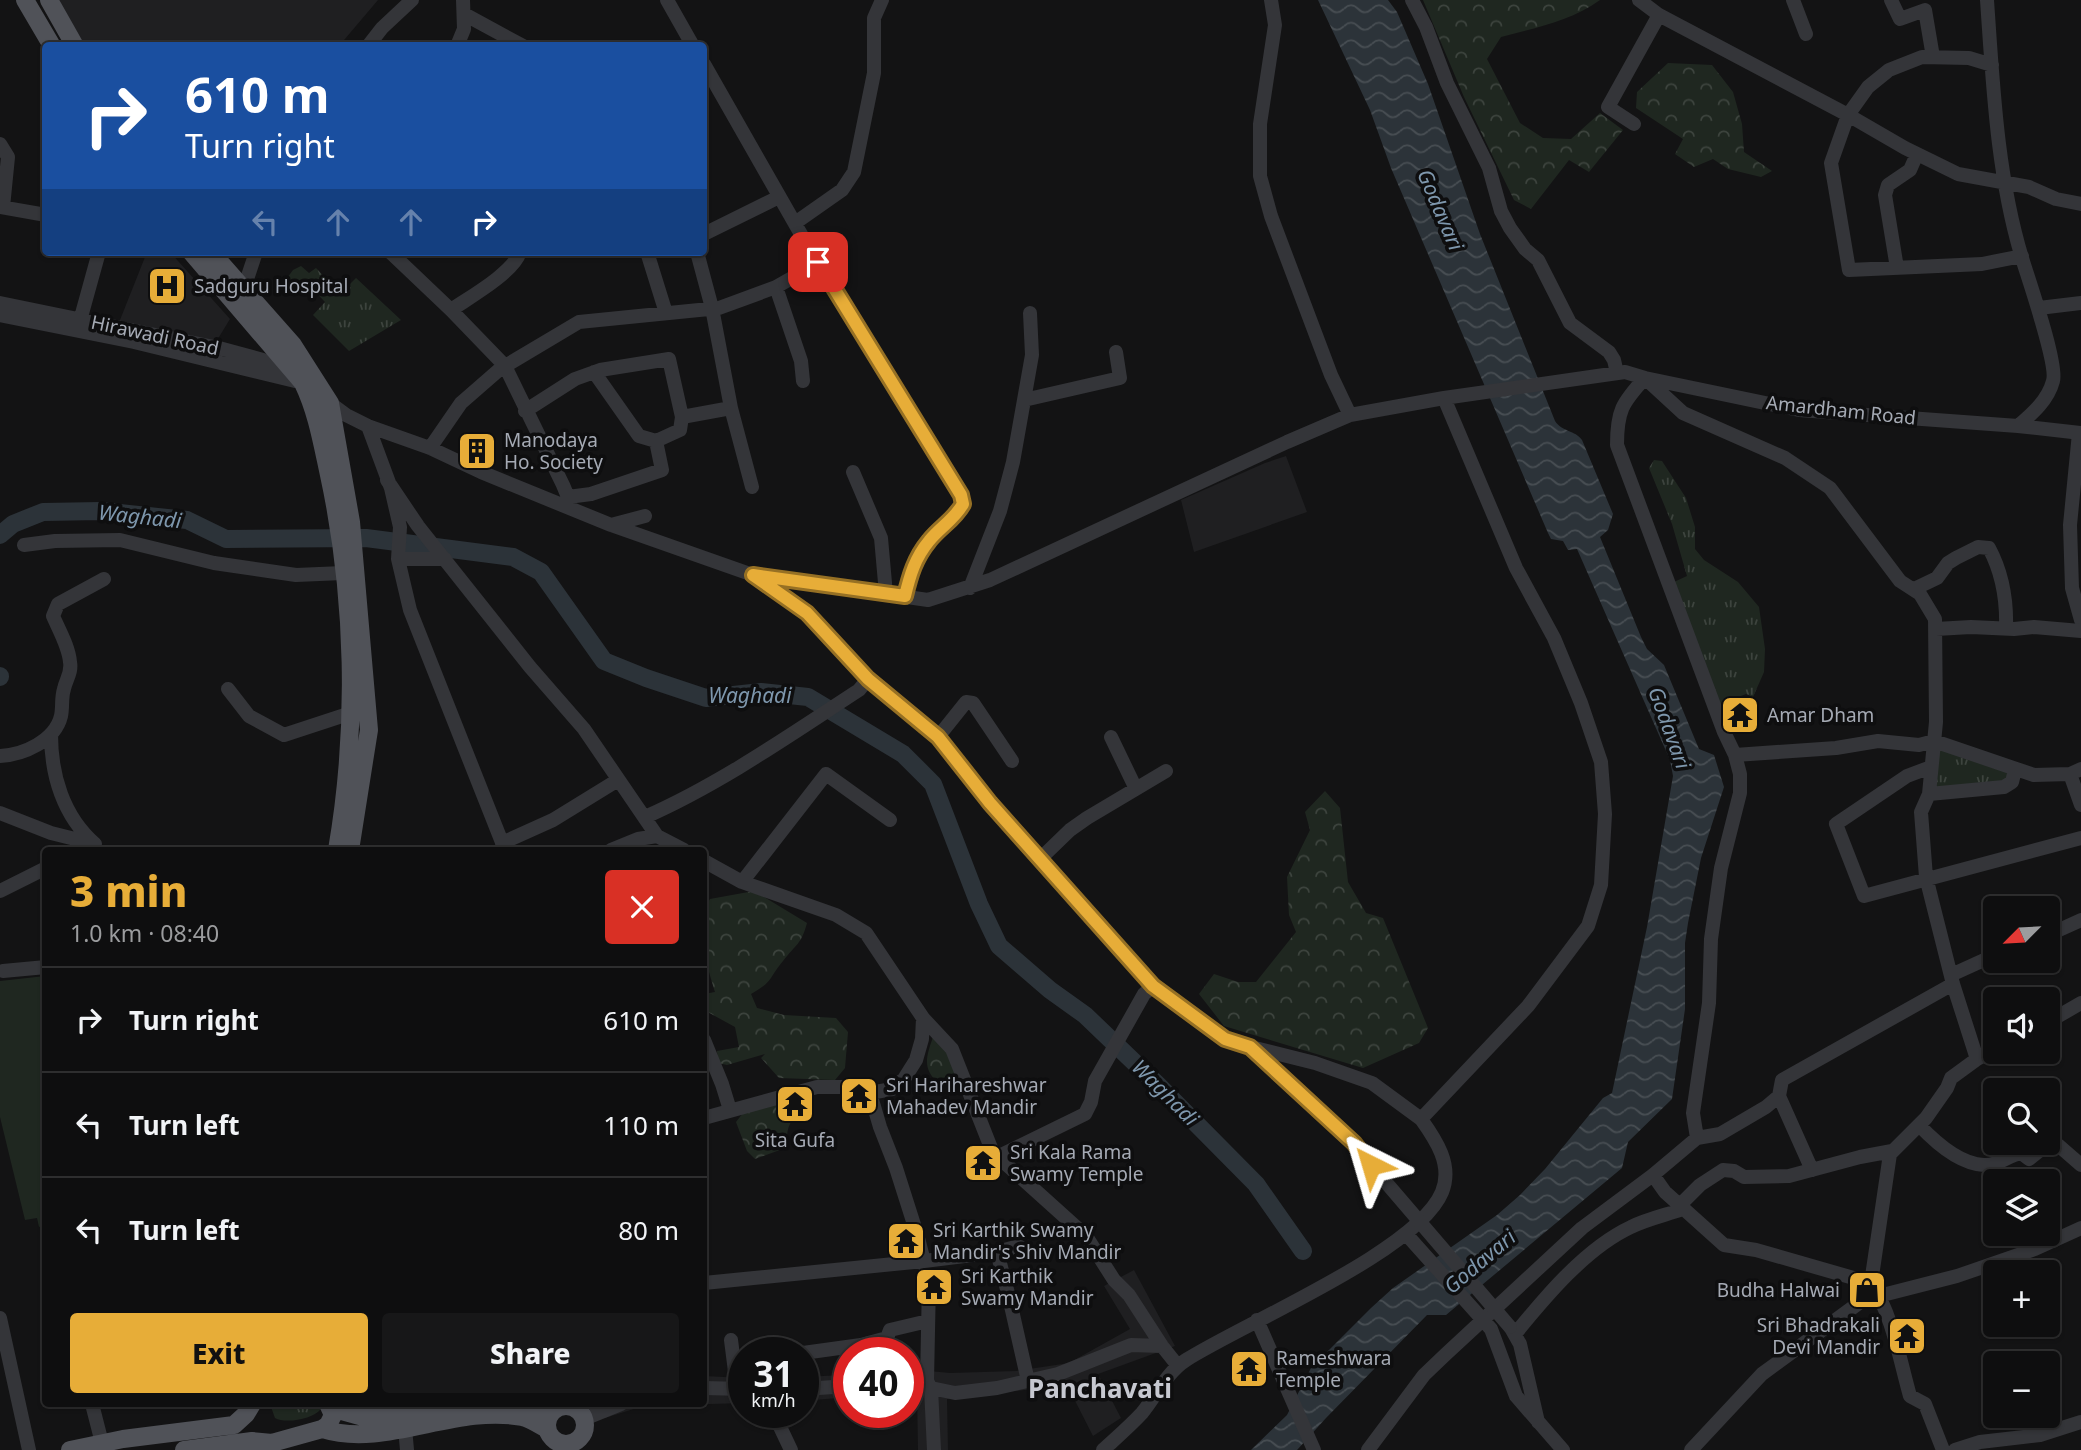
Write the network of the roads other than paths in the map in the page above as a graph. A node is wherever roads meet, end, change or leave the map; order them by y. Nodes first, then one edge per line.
1 (25, 0) edge
2 (49, 0) edge
3 (412, 0) edge
4 (667, 0) edge
5 (882, 0) edge
6 (1270, 0) edge
7 (1412, 0) edge
8 (1639, 0) edge
9 (1793, 0) edge
10 (1891, 0) edge
11 (1987, 0) edge
12 (463, 7) edge
13 (1659, 15) junction
14 (1806, 34) dead end
15 (50, 42) edge
16 (73, 42) edge
17 (371, 42) edge
18 (459, 42) edge
19 (517, 42) edge
20 (691, 42) edge
21 (1933, 57) junction
22 (1992, 65) junction
23 (707, 69) edge
24 (1848, 115) junction
25 (1634, 124) dead end
26 (0, 144) edge
27 (1917, 154) junction
28 (2004, 182) junction
29 (779, 197) junction
30 (2081, 204) edge
31 (2, 207) edge
32 (42, 214) edge
33 (795, 223) junction
34 (707, 233) edge
35 (98, 256) edge
36 (194, 256) edge
37 (215, 256) edge
38 (255, 256) edge
39 (394, 256) edge
40 (519, 256) edge
41 (648, 256) edge
42 (698, 256) edge
43 (2022, 256) junction
44 (818, 262) junction
45 (1897, 268) junction
46 (776, 287) junction
47 (244, 288) junction
48 (0, 303) edge
49 (2081, 303) edge
50 (712, 308) junction
51 (2039, 308) junction
52 (451, 310) junction
53 (666, 313) junction
54 (1030, 313) dead end
55 (0, 315) edge
56 (78, 325) junction
57 (1116, 352) dead end
58 (505, 366) junction
59 (594, 372) junction
60 (1610, 374) junction
61 (1645, 378) junction
62 (803, 381) dead end
63 (303, 383) junction
64 (1444, 398) junction
65 (1024, 400) junction
66 (330, 403) junction
67 (731, 408) junction
68 (525, 411) junction
69 (1350, 415) junction
70 (682, 417) junction
71 (368, 426) junction
72 (2018, 426) junction
73 (2080, 433) edge
74 (656, 441) junction
75 (430, 448) junction
76 (853, 472) dead end
77 (387, 480) junction
78 (752, 487) dead end
79 (567, 502) junction
80 (645, 516) dead end
81 (345, 523) junction
82 (611, 525) junction
83 (24, 545) dead end
84 (443, 556) junction
85 (398, 559) junction
86 (347, 566) junction
87 (753, 575) junction
88 (104, 579) dead end
89 (970, 588) junction
90 (1914, 590) junction
91 (886, 594) junction
92 (905, 596) junction
93 (2081, 620) edge
94 (1936, 629) junction
95 (2006, 629) junction
96 (2081, 631) edge
97 (864, 685) junction
98 (228, 689) dead end
99 (351, 713) junction
100 (51, 734) junction
101 (938, 737) junction
102 (1111, 737) dead end
103 (1934, 741) junction
104 (1735, 755) junction
105 (0, 756) edge
106 (1012, 761) dead end
107 (1931, 767) junction
108 (2015, 769) junction
109 (1166, 771) dead end
110 (2076, 771) edge
111 (618, 780) junction
112 (1136, 789) junction
113 (1929, 794) junction
114 (2081, 805) edge
115 (0, 813) edge
116 (645, 817) junction
117 (890, 820) dead end
118 (657, 836) junction
119 (2081, 838) edge
120 (89, 847) edge
121 (91, 847) edge
122 (337, 847) edge
123 (350, 847) edge
124 (504, 847) edge
125 (618, 847) edge
126 (678, 847) edge
127 (1040, 859) junction
128 (707, 863) edge
129 (42, 870) edge
130 (1926, 877) junction
131 (741, 882) junction
132 (0, 891) edge
133 (2081, 920) edge
134 (2060, 930) edge
135 (1983, 962) edge
136 (42, 967) edge
137 (3, 971) dead end
138 (1952, 979) junction
139 (1153, 986) junction
140 (2081, 1003) edge
141 (2060, 1015) edge
142 (923, 1018) junction
143 (707, 1047) edge
144 (1250, 1047) junction
145 (1983, 1056) edge
146 (1977, 1059) junction
147 (870, 1093) junction
148 (1779, 1096) junction
149 (730, 1110) junction
150 (707, 1117) edge
151 (1421, 1119) junction
152 (1919, 1125) junction
153 (1697, 1138) junction
154 (1892, 1151) junction
155 (995, 1158) junction
156 (2081, 1165) edge
157 (1812, 1171) junction
158 (1653, 1175) junction
159 (1681, 1207) junction
160 (2081, 1228) edge
161 (1406, 1234) junction
162 (1019, 1246) dead end
163 (997, 1252) junction
164 (924, 1261) junction
165 (707, 1283) edge
166 (1875, 1289) junction
167 (0, 1318) edge
168 (1257, 1320) junction
169 (928, 1321) junction
170 (1483, 1321) junction
171 (1513, 1330) junction
172 (1161, 1346) junction
173 (819, 1351) edge
174 (1178, 1366) junction
175 (1028, 1381) junction
176 (924, 1384) edge
177 (929, 1385) junction
178 (707, 1388) edge
179 (728, 1388) edge
180 (93, 1407) edge
181 (250, 1407) edge
182 (258, 1407) edge
183 (330, 1407) edge
184 (333, 1407) edge
185 (431, 1407) edge
186 (526, 1407) edge
187 (564, 1407) edge
188 (571, 1407) edge
189 (617, 1407) edge
190 (548, 1422) junction
191 (2081, 1422) edge
192 (1539, 1423) junction
193 (405, 1428) junction
194 (781, 1428) edge
195 (322, 1429) junction
196 (583, 1435) edge
197 (102, 1443) junction
198 (251, 1447) edge
199 (565, 1447) edge
200 (29, 1450) edge
201 (70, 1450) edge
202 (184, 1450) edge
203 (407, 1450) edge
204 (791, 1450) edge
205 (934, 1450) edge
206 (1103, 1450) edge
207 (1314, 1450) edge
208 (1367, 1450) edge
209 (1563, 1450) edge
210 (1691, 1450) edge
211 (1943, 1450) edge
212 (1955, 1450) edge

1 - 15 main road
2 - 16 main road
3 - 17 street
4 - 20 street
5 - 33 street
6 - 69 street
7 - 60 street
8 - 13 street
9 - 14 street
10 - 21 street
11 - 22 street
12 - 18 street
12 - 19 street
13 - 24 street
13 - 25 street
21 - 22 street
21 - 24 street
22 - 28 street
23 - 29 street
24 - 27 street
24 - 45 street
26 - 31 street
27 - 28 street
27 - 45 street
28 - 30 street
28 - 43 street
29 - 33 street
29 - 34 street
31 - 32 street
33 - 44 street
35 - 56 street
36 - 63 main road
37 - 47 main road
38 - 47 street
39 - 52 street
40 - 52 street
41 - 53 street
42 - 50 street
43 - 45 street
43 - 51 street
44 - 46 street
44 - 92 street
46 - 50 street
46 - 62 street
47 - 66 main road
48 - 56 street, Hirawadi Road
49 - 51 street
50 - 53 street
50 - 67 street
51 - 72 street
52 - 58 street
53 - 58 street
54 - 65 street
55 - 56 street
56 - 63 street, Hirawadi Road
57 - 65 street
58 - 68 street
58 - 75 street
59 - 68 street
59 - 70 street
59 - 74 street
60 - 61 street, Amardham Road
60 - 64 street, Amardham Road
61 - 72 street, Amardham Road
61 - 90 street
61 - 104 street
63 - 66 street, Hirawadi Road
63 - 81 main road
64 - 69 street, Amardham Road
64 - 151 street
65 - 89 street
66 - 71 street, Hirawadi Road
66 - 81 main road
67 - 70 street
67 - 78 street
68 - 79 street
69 - 89 street, Amardham Road
70 - 74 street
71 - 75 street, Hirawadi Road
71 - 77 street
72 - 73 street, Amardham Road
73 - 93 street
74 - 79 street
75 - 79 street, Hirawadi Road
76 - 91 street
77 - 84 street
77 - 85 street
79 - 82 street, Hirawadi Road
80 - 82 street
81 - 86 main road
82 - 87 street, Hirawadi Road
83 - 86 street
84 - 85 street
84 - 111 street
85 - 124 street
86 - 99 main road
86 - 123 main road
87 - 91 street, Amardham Road
87 - 97 street
88 - 100 street
89 - 92 street, Amardham Road
90 - 94 street
90 - 95 street
91 - 92 street, Amardham Road
94 - 95 street
94 - 103 street
95 - 96 street
97 - 101 street
97 - 116 street
98 - 99 street
99 - 122 main road
100 - 105 street
100 - 121 street
101 - 106 street
101 - 127 street
102 - 112 street
103 - 104 street
103 - 107 street
103 - 108 street
104 - 153 street
107 - 113 street
107 - 130 street
108 - 110 street
108 - 113 street
109 - 112 street
110 - 114 street
111 - 116 street
111 - 124 street
112 - 127 street
113 - 130 street
115 - 120 street
116 - 118 street
117 - 131 street
118 - 125 street
118 - 126 street
119 - 130 street
127 - 139 street
128 - 131 street
129 - 132 street
130 - 138 street
131 - 142 street
133 - 134 street
135 - 138 street
136 - 137 street
138 - 146 street
138 - 148 street
139 - 144 street
139 - 155 street
140 - 141 street
142 - 147 street
142 - 155 street
143 - 149 street
144 - 151 street
144 - 171 street, bridge
145 - 146 street
146 - 152 street
147 - 149 street
147 - 164 street
148 - 153 street
148 - 157 street
149 - 150 street
151 - 161 street
152 - 154 street
152 - 156 street
153 - 158 street
154 - 157 street
154 - 166 street
155 - 172 street
157 - 159 street
158 - 159 street
158 - 170 street
159 - 166 street
159 - 171 street
160 - 166 street
161 - 168 street
161 - 170 street
162 - 163 street
163 - 164 street
163 - 175 street
164 - 165 street
164 - 169 street
166 - 210 street
166 - 211 street
167 - 200 street
168 - 174 street
168 - 207 street
169 - 173 street
169 - 177 street
170 - 192 street
170 - 208 street
171 - 192 street
172 - 174 street
172 - 175 street
174 - 206 street
175 - 177 street
176 - 177 street
177 - 205 street
178 - 179 street
180 - 197 street
181 - 197 main road
182 - 198 main road
183 - 195 main road
184 - 185 main road
186 - 190 main road
187 - 190 main road
188 - 196 main road
189 - 196 street
190 - 193 main road
190 - 199 main road
191 - 212 street
192 - 209 street
193 - 195 main road
193 - 203 street
194 - 204 street
195 - 198 main road
196 - 199 main road
197 - 201 main road
198 - 202 main road

